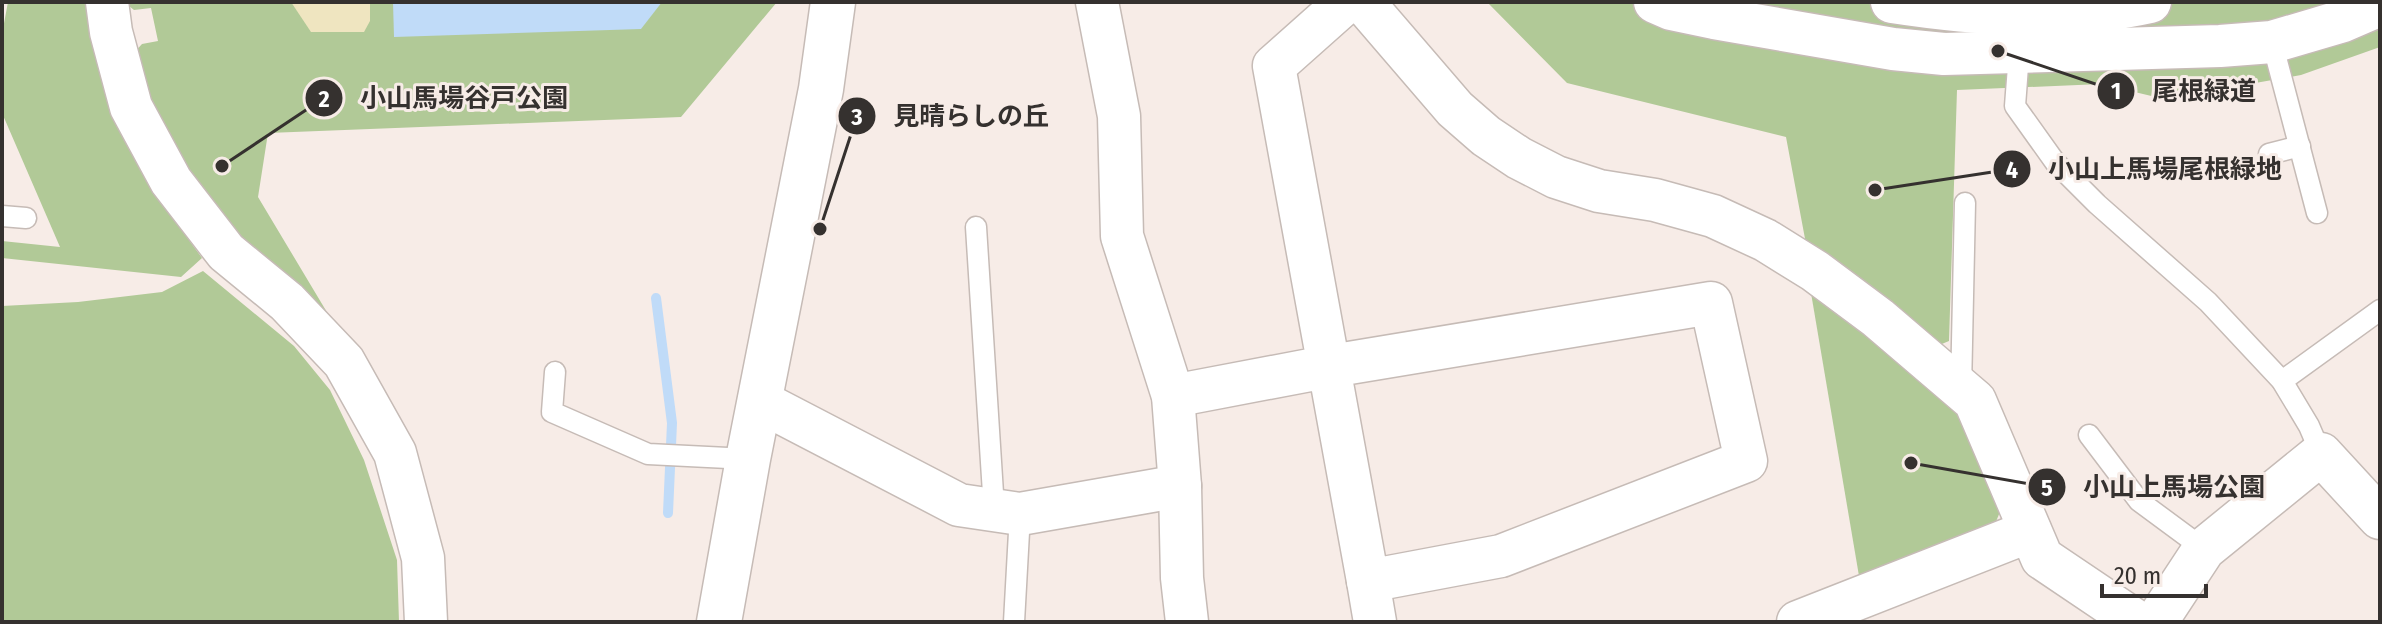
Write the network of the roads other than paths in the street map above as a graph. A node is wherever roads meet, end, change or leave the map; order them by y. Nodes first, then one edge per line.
1 (833, 2) edge
2 (1097, 2) edge
3 (1346, 2) edge
4 (1363, 2) edge
5 (1655, 2) edge
6 (1892, 2) edge
7 (2150, 2) edge
8 (2380, 5) edge
9 (1795, 17) edge
10 (121, 21) edge
11 (2272, 42) junction
12 (2019, 53) junction
13 (2300, 146) junction
14 (2269, 154) dead end
15 (1965, 203) dead end
16 (2317, 213) dead end
17 (2, 216) edge
18 (26, 218) dead end
19 (976, 227) dead end
20 (2380, 310) edge
21 (1331, 366) junction
22 (555, 372) dead end
23 (2282, 381) junction
24 (1961, 389) junction
25 (1173, 396) junction
26 (759, 401) junction
27 (2089, 435) dead end
28 (2321, 454) junction
29 (748, 459) junction
30 (1180, 486) junction
31 (1007, 511) junction
32 (2380, 518) edge
33 (2030, 531) junction
34 (2204, 549) junction
35 (1368, 581) junction
36 (426, 622) edge
37 (719, 622) edge
38 (1014, 622) edge
39 (1187, 622) edge
40 (1375, 622) edge
41 (1798, 622) edge
42 (2137, 622) edge
43 (2156, 622) edge

1 - 26 street
2 - 25 street
3 - 21 street
4 - 24 street
5 - 9 street
6 - 7 street
8 - 11 street
9 - 12 street
10 - 36 street
11 - 12 street
11 - 13 lane
12 - 23 lane
13 - 14 lane
13 - 16 lane
15 - 24 lane
17 - 18 lane
19 - 31 lane
20 - 23 lane
21 - 25 street
21 - 35 street
21 - 35 street
22 - 29 lane
23 - 28 lane
24 - 33 street
25 - 30 street
26 - 29 street
26 - 31 street
27 - 34 lane
28 - 32 street
28 - 34 street
29 - 37 street
30 - 31 street
30 - 39 street
31 - 38 lane
33 - 41 street
33 - 42 street
34 - 43 street
35 - 40 street

